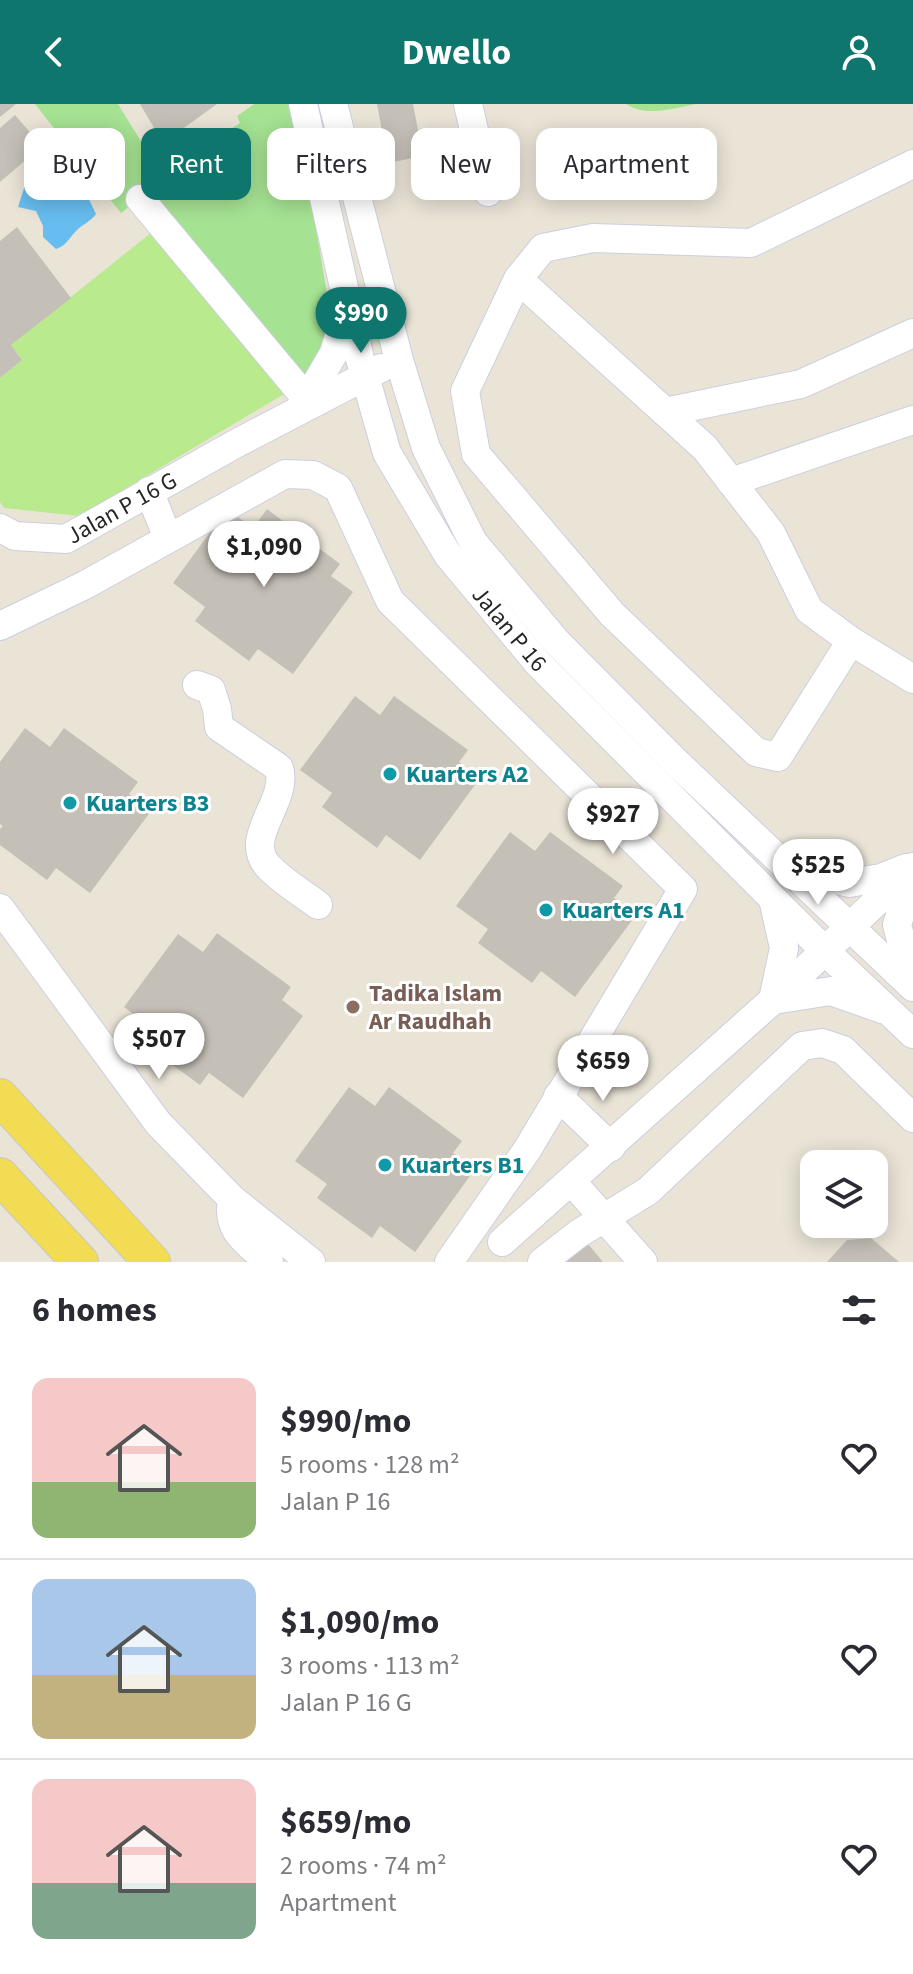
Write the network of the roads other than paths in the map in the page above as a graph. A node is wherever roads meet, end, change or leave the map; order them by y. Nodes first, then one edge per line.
1 (303, 104) edge
2 (333, 104) edge
3 (468, 104) edge
4 (473, 128) edge
5 (913, 164) edge
6 (140, 199) dead end
7 (518, 279) junction
8 (348, 304) junction
9 (913, 333) edge
10 (396, 351) junction
11 (363, 368) junction
12 (310, 392) junction
13 (665, 412) junction
14 (913, 420) edge
15 (383, 440) junction
16 (731, 482) junction
17 (149, 491) junction
18 (0, 528) edge
19 (168, 538) junction
20 (0, 626) edge
21 (851, 641) junction
22 (913, 679) edge
23 (197, 685) dead end
24 (913, 866) edge
25 (787, 867) junction
26 (913, 873) edge
27 (773, 899) junction
28 (318, 905) dead end
29 (0, 908) edge
30 (850, 928) junction
31 (825, 951) junction
32 (913, 975) edge
33 (913, 987) edge
34 (773, 1000) junction
35 (890, 1012) junction
36 (913, 1034) edge
37 (558, 1096) junction
38 (0, 1097) edge
39 (913, 1118) edge
40 (611, 1147) junction
41 (0, 1176) edge
42 (572, 1182) junction
43 (232, 1199) junction
44 (604, 1219) junction
45 (502, 1242) dead end
46 (80, 1262) edge
47 (152, 1262) edge
48 (269, 1262) edge
49 (311, 1262) edge
50 (449, 1262) edge
51 (542, 1262) edge
52 (643, 1262) edge

1 - 8 street, Jalan P 16
2 - 10 street, Jalan P 16
3 - 4 street
5 - 7 street
6 - 12 street
7 - 13 street
7 - 21 street
8 - 11 street, Jalan P 16
8 - 12 street
9 - 13 street
10 - 11 street, Jalan P 16 G
10 - 25 street, Jalan P 16
11 - 12 street, Jalan P 16 G
11 - 15 street, Jalan P 16
12 - 15 street
12 - 17 street, Jalan P 16 G
13 - 16 street
14 - 16 street
15 - 27 street, Jalan P 16
16 - 21 street
17 - 18 street, Jalan P 16 G
17 - 19 street
19 - 20 street
19 - 37 street
21 - 22 street
23 - 28 street
24 - 25 street
24 - 30 street
25 - 30 street, Jalan P 16
26 - 32 street
27 - 31 street, Jalan P 16
27 - 34 street
29 - 43 street
30 - 31 street
30 - 33 street, Jalan P 16
31 - 34 street
31 - 35 street, Jalan P 16
34 - 35 street
34 - 40 street
35 - 36 street, Jalan P 16
37 - 40 street
37 - 50 street
38 - 47 main road
39 - 44 street
40 - 42 street
41 - 46 main road
42 - 44 street
42 - 45 street
43 - 48 street
43 - 49 street
44 - 51 street
44 - 52 street

